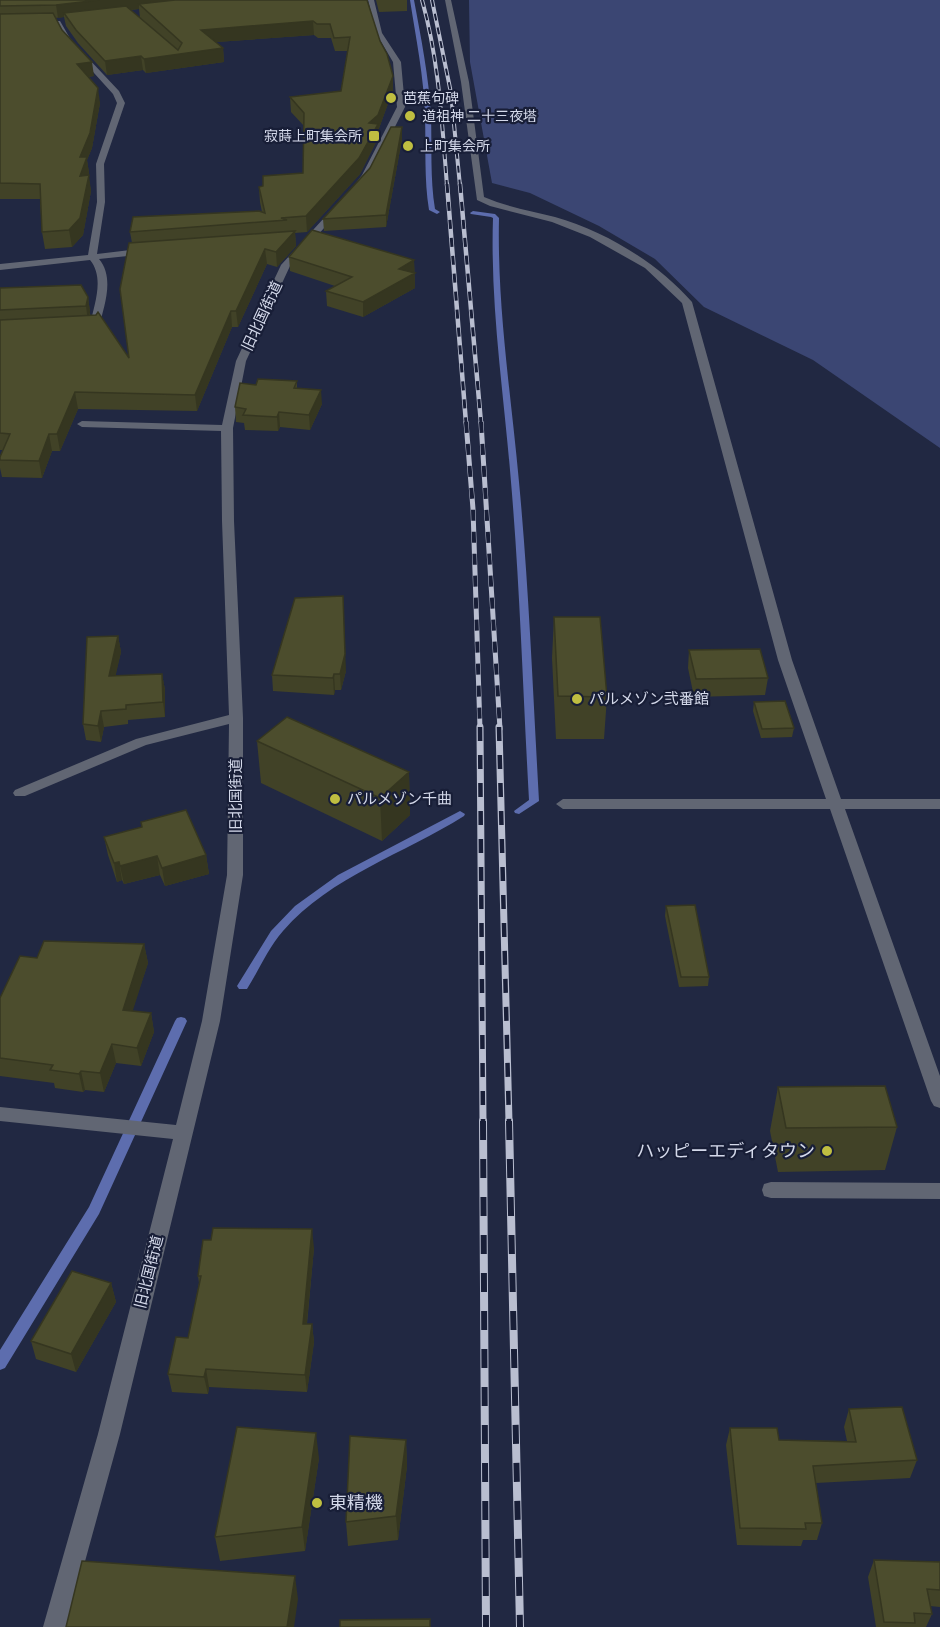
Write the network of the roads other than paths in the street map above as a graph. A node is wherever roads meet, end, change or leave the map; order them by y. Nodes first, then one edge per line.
1 (371, 0) edge
2 (448, 0) edge
3 (68, 21) edge
4 (58, 22) junction
5 (46, 23) edge
6 (154, 250) edge
7 (92, 256) junction
8 (0, 267) edge
9 (82, 328) edge
10 (82, 424) dead end
11 (227, 428) junction
12 (236, 718) junction
13 (20, 794) dead end
14 (563, 804) dead end
15 (940, 804) edge
16 (836, 806) junction
17 (940, 1101) edge
18 (0, 1114) edge
19 (183, 1133) junction
20 (771, 1190) dead end
21 (940, 1191) edge
22 (55, 1627) edge

1 - 11 street, 旧北国街道
2 - 16 street
3 - 4 street
4 - 5 street
4 - 7 street
6 - 7 street
7 - 8 street
7 - 9 street
10 - 11 street
11 - 12 street, 旧北国街道
12 - 13 street
12 - 19 street, 旧北国街道
14 - 16 street
15 - 16 street
16 - 17 street
18 - 19 street
19 - 22 street, 旧北国街道
20 - 21 street

